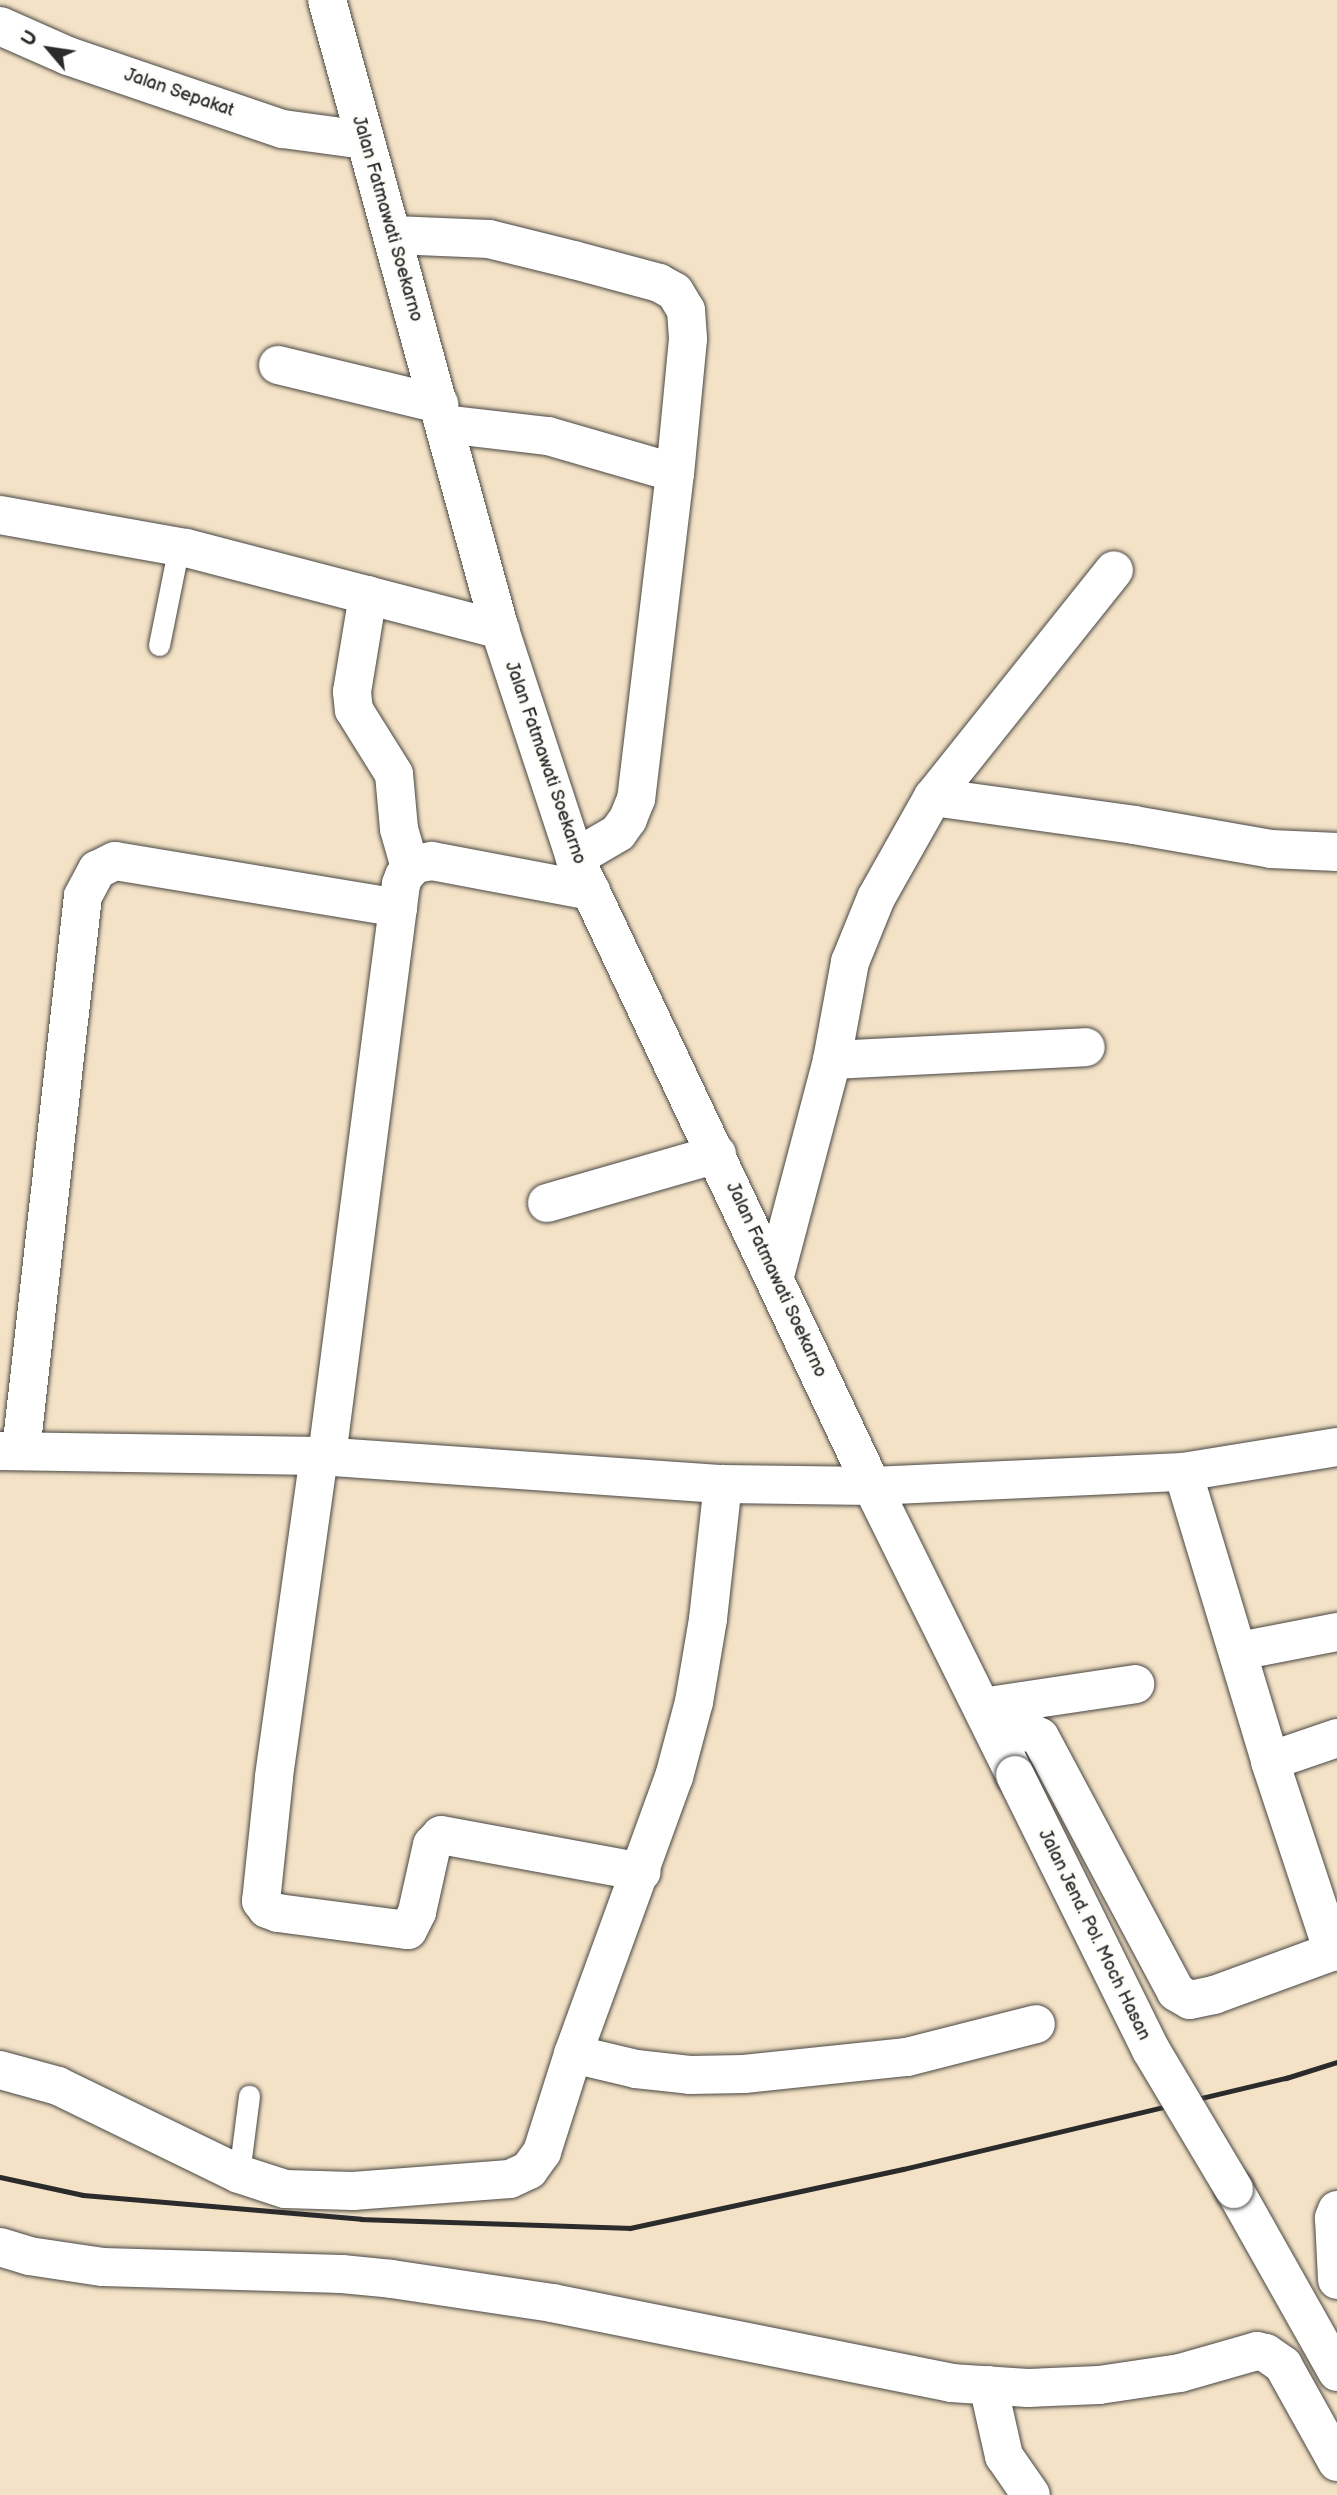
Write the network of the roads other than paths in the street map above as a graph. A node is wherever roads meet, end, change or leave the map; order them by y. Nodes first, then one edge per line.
1 (327, 0) edge
2 (0, 26) edge
3 (364, 140) junction
4 (394, 235) junction
5 (278, 365) dead end
6 (442, 414) junction
7 (674, 472) junction
8 (0, 515) edge
9 (179, 546) junction
10 (1114, 570) dead end
11 (368, 595) junction
12 (500, 630) junction
13 (159, 645) dead end
14 (933, 797) junction
15 (1337, 852) edge
16 (410, 867) junction
17 (583, 875) junction
18 (398, 908) junction
19 (1086, 1047) dead end
20 (832, 1060) junction
21 (717, 1154) junction
22 (547, 1203) dead end
23 (775, 1276) junction
24 (1337, 1447) edge
25 (10, 1451) edge
26 (323, 1456) junction
27 (1183, 1472) junction
28 (723, 1483) junction
29 (872, 1486) junction
30 (1337, 1632) edge
31 (1239, 1651) junction
32 (1135, 1684) dead end
33 (1002, 1729) junction
34 (1337, 1738) edge
35 (1270, 1761) junction
36 (642, 1872) junction
37 (1335, 1951) edge
38 (1036, 2024) dead end
39 (573, 2054) junction
40 (0, 2070) edge
41 (249, 2096) dead end
42 (239, 2174) junction
43 (1337, 2210) edge
44 (0, 2247) edge
45 (1337, 2280) edge
46 (1337, 2372) edge
47 (988, 2385) junction
48 (1337, 2462) edge
49 (1031, 2495) edge

1 - 3 street, Jalan Fatmawati Soekarno
2 - 3 street, Jalan Sepakat
3 - 4 street, Jalan Fatmawati Soekarno
4 - 6 street, Jalan Fatmawati Soekarno
4 - 7 street
5 - 6 street
6 - 7 street
6 - 12 street, Jalan Fatmawati Soekarno
7 - 17 street
8 - 9 street
9 - 11 street
9 - 13 lane
10 - 14 street
11 - 12 street
11 - 16 street
12 - 17 street, Jalan Fatmawati Soekarno
14 - 15 street
14 - 20 street
16 - 17 street
16 - 18 street
17 - 21 street, Jalan Fatmawati Soekarno
18 - 25 street
18 - 26 street
19 - 20 street
20 - 23 street
21 - 22 street
21 - 23 street, Jalan Fatmawati Soekarno
23 - 29 street, Jalan Fatmawati Soekarno
24 - 27 street
25 - 26 street
26 - 28 street
26 - 36 street
27 - 29 street
27 - 31 street
28 - 29 street
28 - 36 street
29 - 33 street, Jalan Jend. Pol. Moch Hasan
30 - 31 street
31 - 35 street
32 - 33 street
33 - 37 street
33 - 46 street, Jalan Jend. Pol. Moch Hasan, bridge
34 - 35 street
35 - 37 street
36 - 39 street
38 - 39 street
39 - 42 street
40 - 42 street
41 - 42 lane
43 - 45 street
44 - 47 street
47 - 48 street
47 - 49 street

